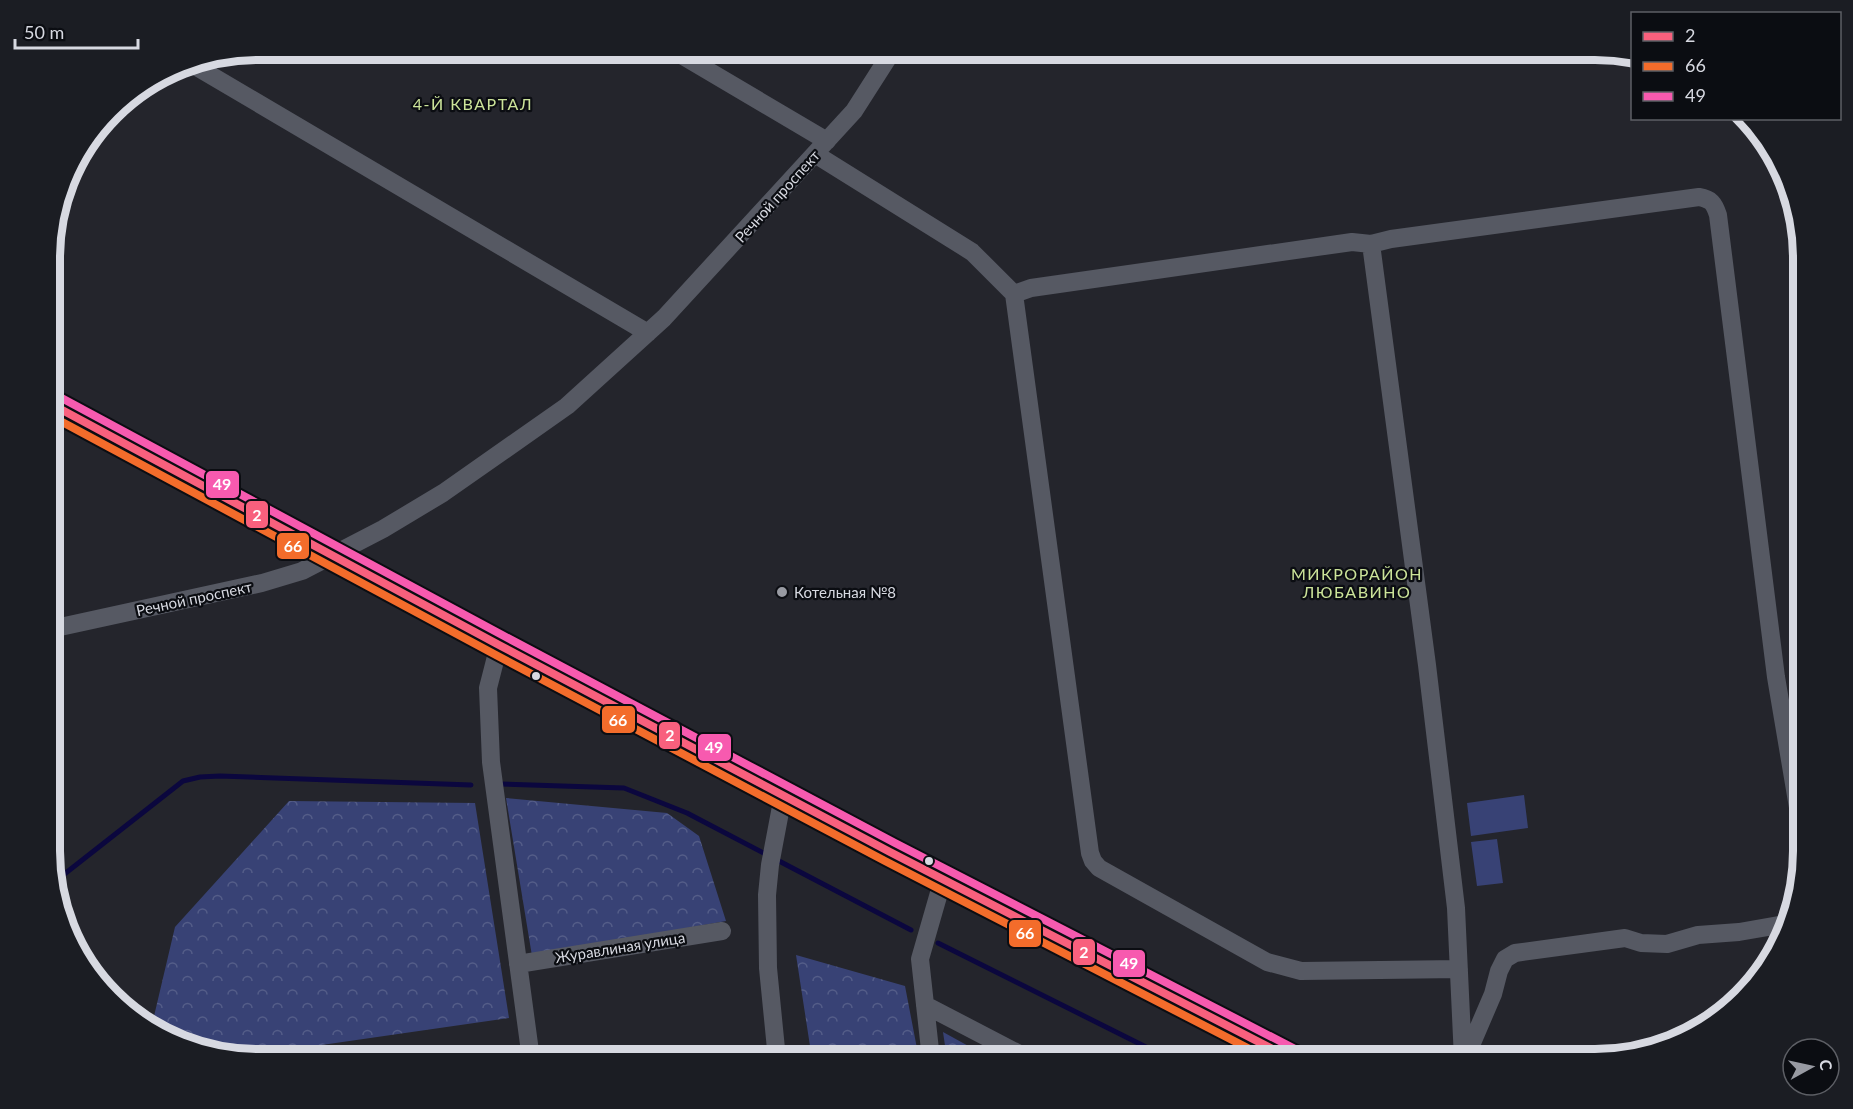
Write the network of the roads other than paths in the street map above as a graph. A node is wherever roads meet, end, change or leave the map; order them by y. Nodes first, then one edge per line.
1 (689, 60) edge
2 (886, 60) edge
3 (200, 69) edge
4 (821, 148) junction
5 (1371, 244) junction
6 (1014, 294) junction
7 (648, 333) junction
8 (60, 409) edge
9 (333, 556) junction
10 (60, 627) edge
11 (499, 645) junction
12 (1793, 778) edge
13 (783, 796) junction
14 (943, 879) junction
15 (1779, 925) edge
16 (722, 931) dead end
17 (518, 964) junction
18 (1459, 969) junction
19 (925, 1005) junction
20 (530, 1049) edge
21 (776, 1049) edge
22 (931, 1049) edge
23 (1010, 1049) edge
24 (1273, 1049) edge
25 (1463, 1049) edge
26 (1468, 1049) edge

1 - 4 street
2 - 4 street, Речной проспект
3 - 7 street
4 - 6 street
4 - 7 street, Речной проспект
5 - 6 street
5 - 12 street
5 - 18 street
6 - 18 street
7 - 9 street, Речной проспект
8 - 9 street
9 - 10 street, Речной проспект
9 - 11 street
11 - 13 street
11 - 17 street
13 - 14 street
13 - 21 street
14 - 19 street
14 - 24 street
15 - 26 street
16 - 17 street, Журавлиная улица
17 - 20 street
18 - 25 street
19 - 22 street
19 - 23 street

